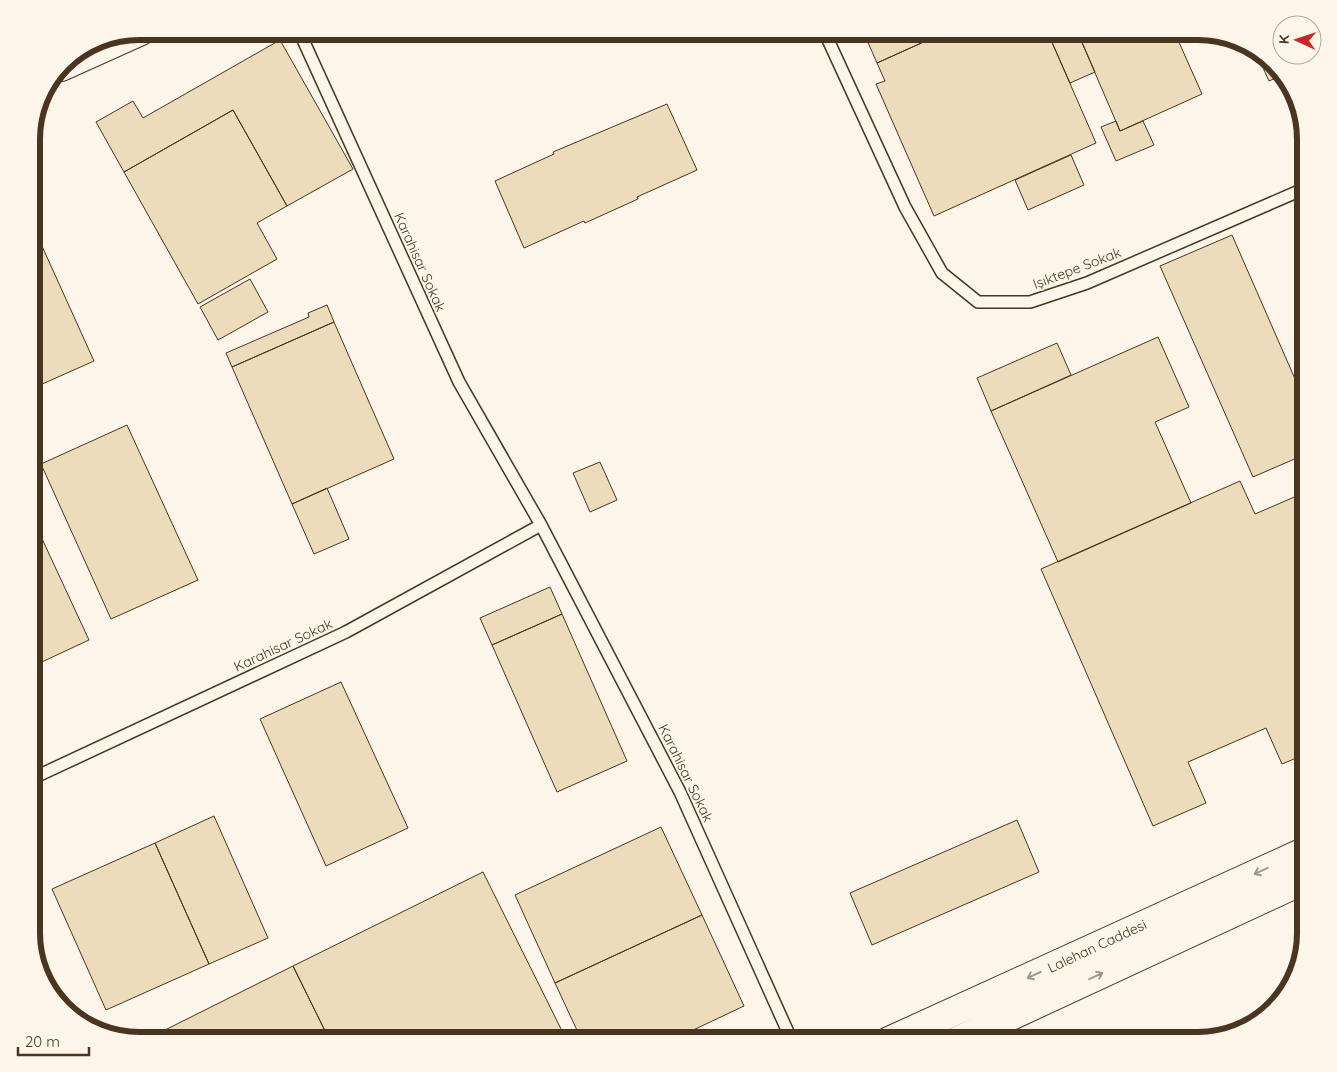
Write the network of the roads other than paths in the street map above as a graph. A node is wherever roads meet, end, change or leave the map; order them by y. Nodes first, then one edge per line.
1 (303, 40) edge
2 (828, 40) edge
3 (113, 44) edge
4 (86, 56) edge
5 (1297, 192) edge
6 (541, 525) junction
7 (40, 775) edge
8 (1297, 855) edge
9 (1297, 883) edge
10 (788, 1032) edge
11 (909, 1032) edge
12 (976, 1032) edge

1 - 6 lane, Karahisar Sokak
2 - 5 lane, Işıktepe Sokak
3 - 4 street
6 - 7 lane, Karahisar Sokak
6 - 10 lane, Karahisar Sokak
8 -> 11 street, Lalehan Caddesi
12 -> 9 street, Lalehan Caddesi

